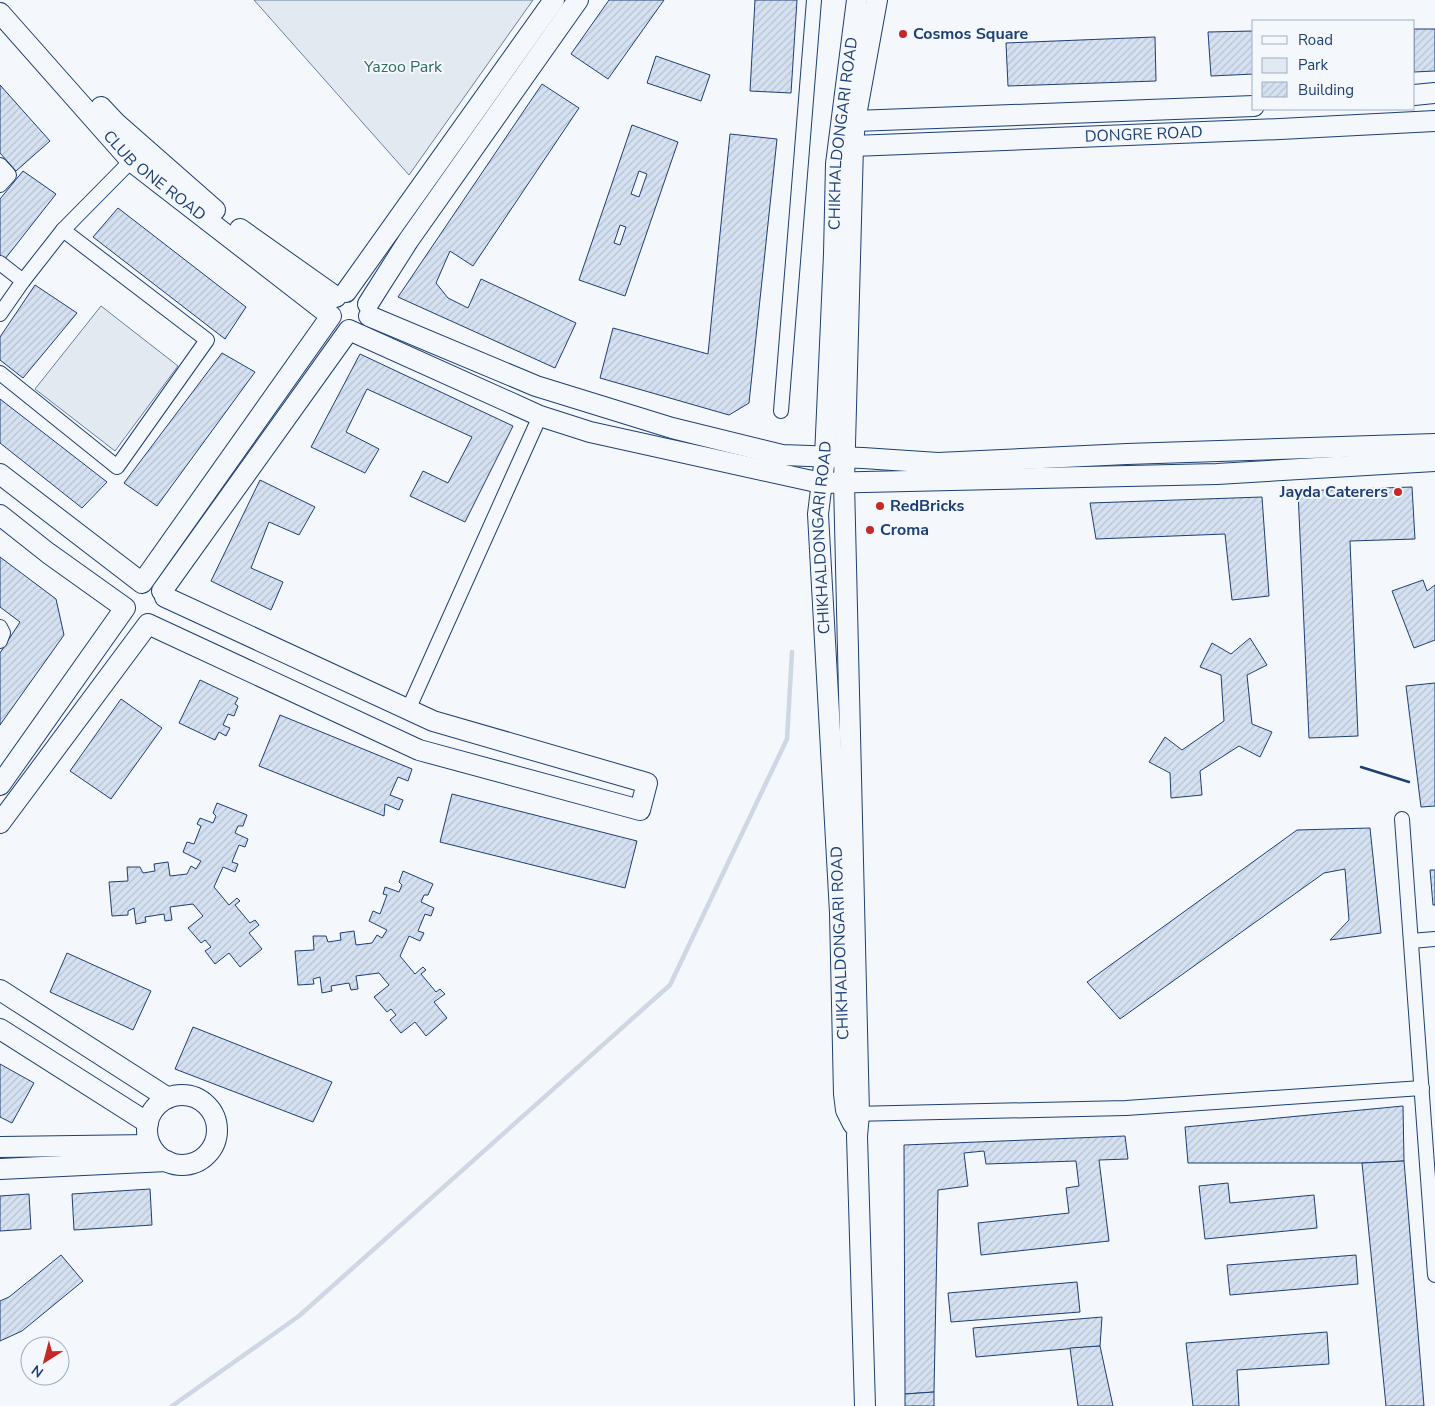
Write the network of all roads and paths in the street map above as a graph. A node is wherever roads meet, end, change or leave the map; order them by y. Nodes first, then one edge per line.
1 (4, 0) edge
2 (554, 0) edge
3 (578, 0) edge
4 (814, 0) edge
5 (857, 0) edge
6 (877, 0) edge
7 (0, 13) edge
8 (1435, 93) edge
9 (1415, 95) edge
10 (1252, 106) edge
11 (1435, 120) edge
12 (855, 121) junction
13 (853, 146) junction
14 (131, 160) junction
15 (0, 165) edge
16 (0, 186) edge
17 (63, 230) junction
18 (0, 263) edge
19 (23, 281) junction
20 (338, 302) junction
21 (368, 310) junction
22 (0, 314) edge
23 (349, 330) junction
24 (0, 373) edge
25 (781, 411) dead end
26 (540, 416) junction
27 (1435, 444) edge
28 (825, 457) junction
29 (846, 457) junction
30 (1435, 461) edge
31 (0, 474) edge
32 (844, 482) junction
33 (821, 483) junction
34 (0, 515) edge
35 (142, 583) junction
36 (164, 594) junction
37 (125, 608) junction
38 (148, 624) junction
39 (0, 627) edge
40 (0, 641) edge
41 (408, 710) junction
42 (0, 785) edge
43 (1402, 819) dead end
44 (0, 823) edge
45 (1435, 939) edge
46 (1411, 941) junction
47 (0, 990) edge
48 (0, 1029) edge
49 (1422, 1088) junction
50 (168, 1098) junction
51 (854, 1114) junction
52 (148, 1123) junction
53 (150, 1145) junction
54 (0, 1147) edge
55 (167, 1161) junction
56 (0, 1170) edge
57 (1433, 1212) edge
58 (1435, 1276) edge
59 (865, 1406) edge

1 - 20 street, CLUB ONE ROAD
2 - 20 street
3 - 21 street
4 - 25 street
5 - 28 street, CHIKHALDONGARI ROAD
6 - 12 street, CHIKHALDONGARI ROAD
7 - 14 street, CLUB ONE ROAD
8 - 9 street
10 - 12 street, DONGRE ROAD
11 - 13 street, DONGRE ROAD
12 - 13 street, CHIKHALDONGARI ROAD
13 - 29 street, CHIKHALDONGARI ROAD
14 - 17 street
14 - 20 street, CLUB ONE ROAD
15 - 16 street
17 - 19 street
17 - 24 street
18 - 19 street
19 - 22 street
20 - 21 street, CLUB ONE ROAD
20 - 23 street, CLUB ONE ROAD
20 - 35 street
21 - 23 street
21 - 28 street, CLUB ONE ROAD
23 - 26 street, CLUB ONE ROAD
23 - 36 street
26 - 33 street, CLUB ONE ROAD
26 - 41 street
27 - 29 street, CLUB ONE ROAD
28 - 29 street, CLUB ONE ROAD
28 - 33 street, CHIKHALDONGARI ROAD
29 - 32 street, CHIKHALDONGARI ROAD
30 - 32 street, CLUB ONE ROAD
31 - 35 street
32 - 33 street, CLUB ONE ROAD
32 - 51 street, CHIKHALDONGARI ROAD
33 - 51 street, CHIKHALDONGARI ROAD
34 - 37 street
35 - 36 street
35 - 37 street
36 - 38 street
36 - 41 street
37 - 38 street
37 - 42 street
38 - 41 street
38 - 44 street
39 - 40 street
43 - 46 street
45 - 46 street
46 - 49 street
47 - 50 street
48 - 52 street
49 - 51 street
49 - 57 street
50 - 52 street
50 - 55 street
51 - 59 street, CHIKHALDONGARI ROAD
52 - 53 street
53 - 54 street
53 - 55 street
55 - 56 street
57 - 58 street

